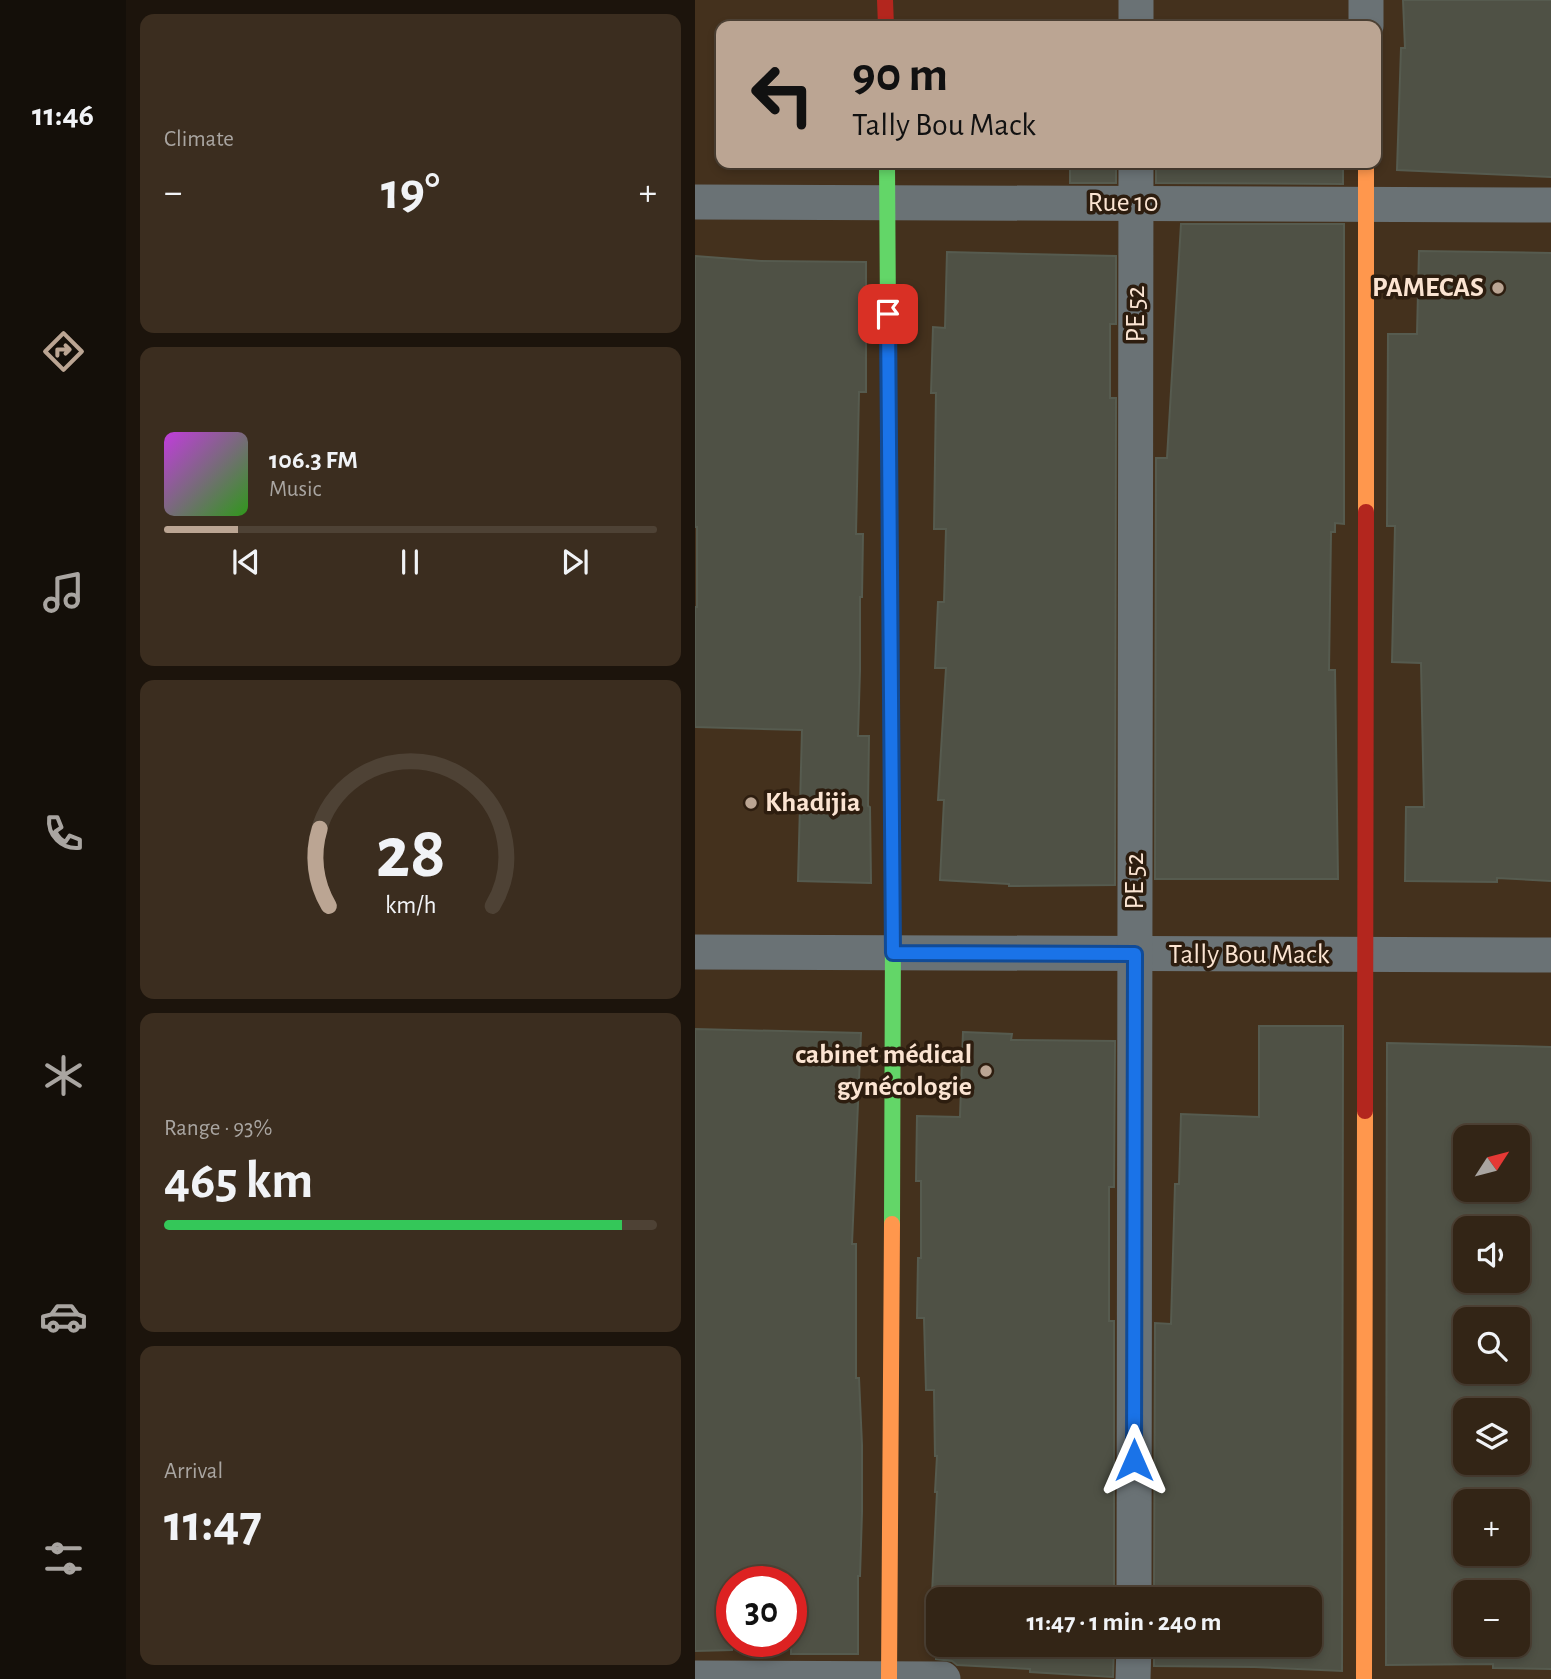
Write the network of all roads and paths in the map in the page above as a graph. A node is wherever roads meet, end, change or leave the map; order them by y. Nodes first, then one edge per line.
1 (885, 0) edge
2 (1136, 0) edge
3 (1366, 0) edge
4 (886, 21) edge
5 (1136, 21) edge
6 (1366, 21) edge
7 (887, 168) edge
8 (1136, 168) edge
9 (1366, 168) edge
10 (695, 202) edge
11 (887, 202) junction
12 (1136, 203) junction
13 (1365, 204) junction
14 (1551, 205) edge
15 (695, 952) edge
16 (893, 953) junction
17 (1135, 954) junction
18 (1365, 955) junction
19 (1551, 955) edge
20 (1134, 1587) edge
21 (1134, 1657) edge
22 (695, 1678) edge
23 (889, 1679) edge
24 (943, 1679) edge
25 (1134, 1679) edge
26 (1364, 1679) edge

1 - 4 street
2 - 5 street
3 - 6 street
7 - 11 street
8 - 12 street, PE 52
9 - 13 street
10 - 11 street, Rue 10
11 - 12 street, Rue 10
11 - 16 street
12 - 13 street, Rue 10
12 - 17 street, PE 52
13 - 14 street, Rue 10
13 - 18 street
15 - 16 street, Tally Bou Mack
16 - 17 street, Tally Bou Mack
16 - 23 street
17 - 18 street, Tally Bou Mack
17 - 20 street, PE 52
18 - 19 street, Tally Bou Mack
18 - 26 street
21 - 25 street
22 - 23 street
23 - 24 street

